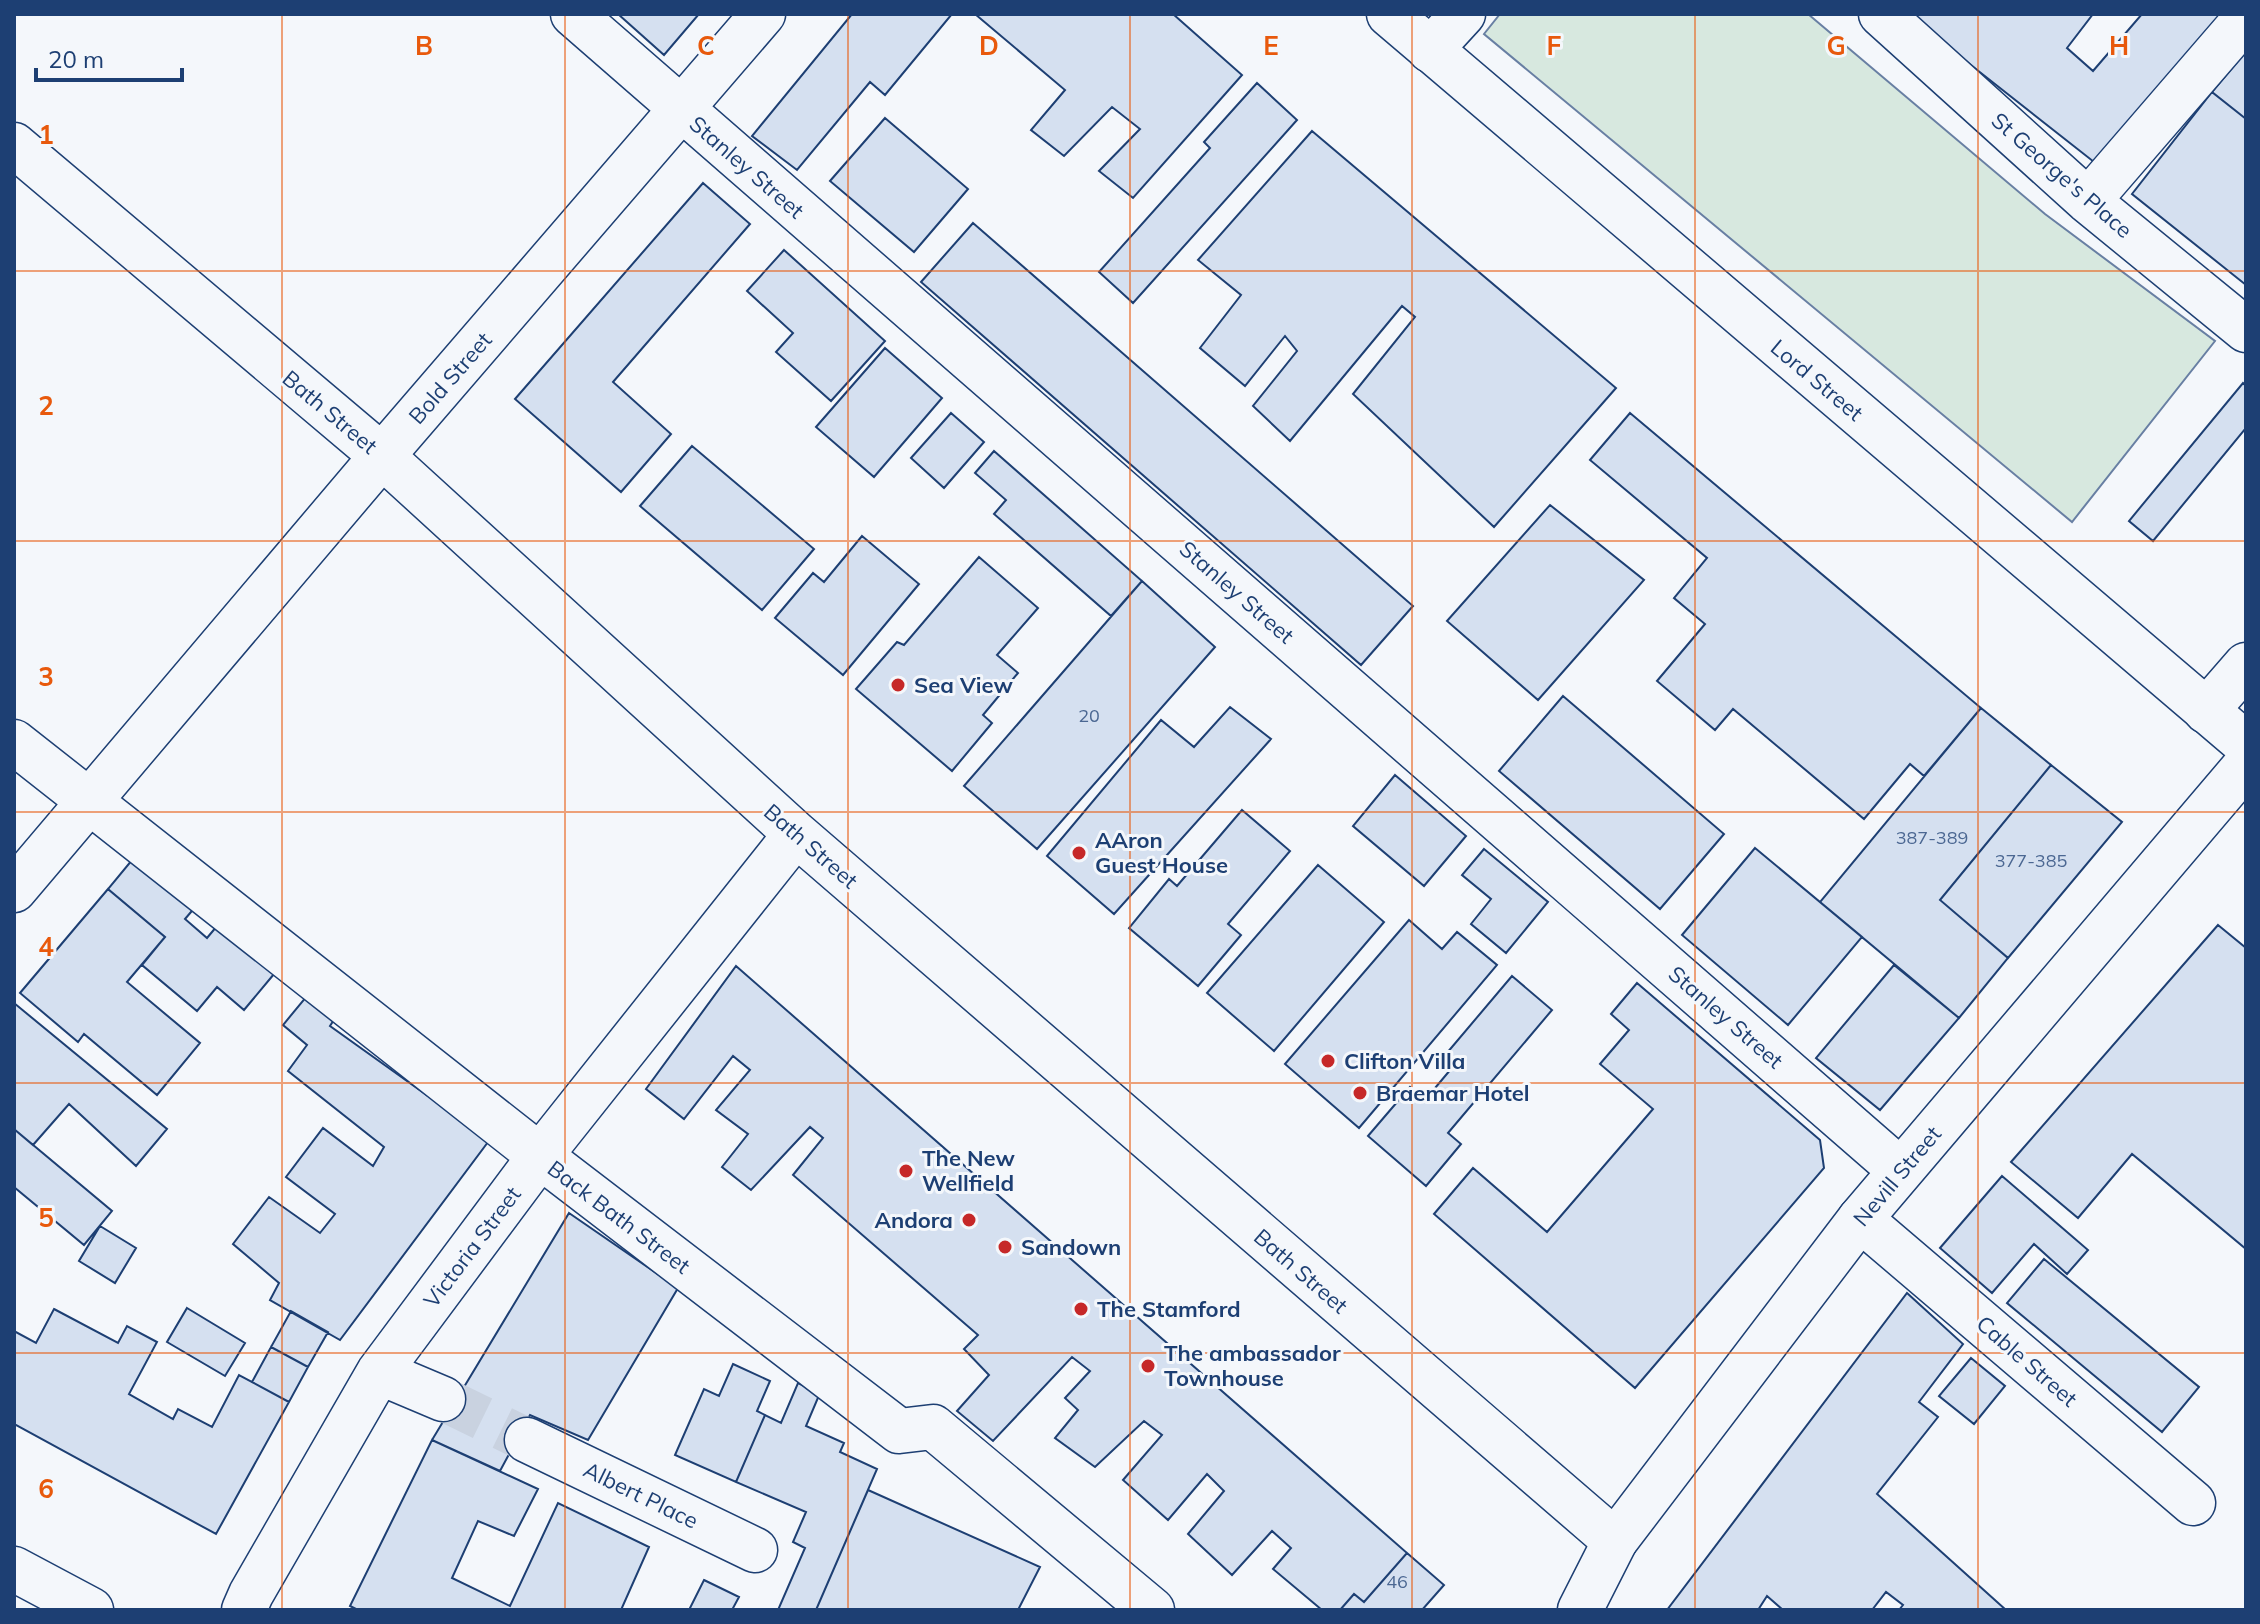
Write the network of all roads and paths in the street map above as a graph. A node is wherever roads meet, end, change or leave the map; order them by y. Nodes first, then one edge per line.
1 (573, 14) edge
2 (763, 14) edge
3 (1389, 14) edge
4 (1463, 14) edge
5 (1881, 14) edge
6 (2246, 18) edge
7 (1430, 50) junction
8 (681, 109) junction
9 (14, 145) edge
10 (2088, 201) junction
11 (2246, 330) edge
12 (382, 456) junction
13 (2246, 665) edge
14 (2206, 711) junction
15 (14, 742) edge
16 (2246, 744) edge
17 (2246, 765) edge
18 (91, 803) junction
19 (796, 834) junction
20 (14, 890) edge
21 (540, 1156) junction
22 (1900, 1170) junction
23 (1860, 1219) junction
24 (379, 1372) junction
25 (443, 1399) tunnel mouth
26 (527, 1440) tunnel mouth
27 (2193, 1503) dead end
28 (1615, 1541) junction
29 (755, 1550) dead end
30 (14, 1569) edge
31 (91, 1610) edge
32 (244, 1610) edge
33 (1152, 1610) edge
34 (1580, 1610) edge

1 - 8 main road, Stanley Street
2 - 8 main road, Bold Street
3 - 7 main road, Lord Street
4 - 7 main road
5 - 10 main road, St George's Place
6 - 10 main road
7 - 14 main road, Lord Street
8 - 12 main road, Bold Street
8 - 22 main road, Stanley Street
9 - 12 main road, Bath Street
10 - 11 main road, St George's Place
12 - 18 main road, Bold Street
12 - 19 main road, Bath Street
13 - 14 main road
14 - 16 main road, Lord Street
15 - 18 main road, Back Bath Street
17 - 22 main road, Nevill Street
18 - 20 main road, Bold Street
18 - 21 main road, Back Bath Street
19 - 21 main road, Victoria Street
19 - 28 main road, Bath Street
21 - 24 main road, Victoria Street
21 - 33 main road, Back Bath Street
22 - 23 main road, Nevill Street
23 - 27 main road, Cable Street
23 - 28 main road, Nevill Street
24 - 25 main road
24 - 32 main road, Victoria Street
26 - 29 main road, Albert Place
28 - 34 main road, Nevill Street
30 - 31 main road

